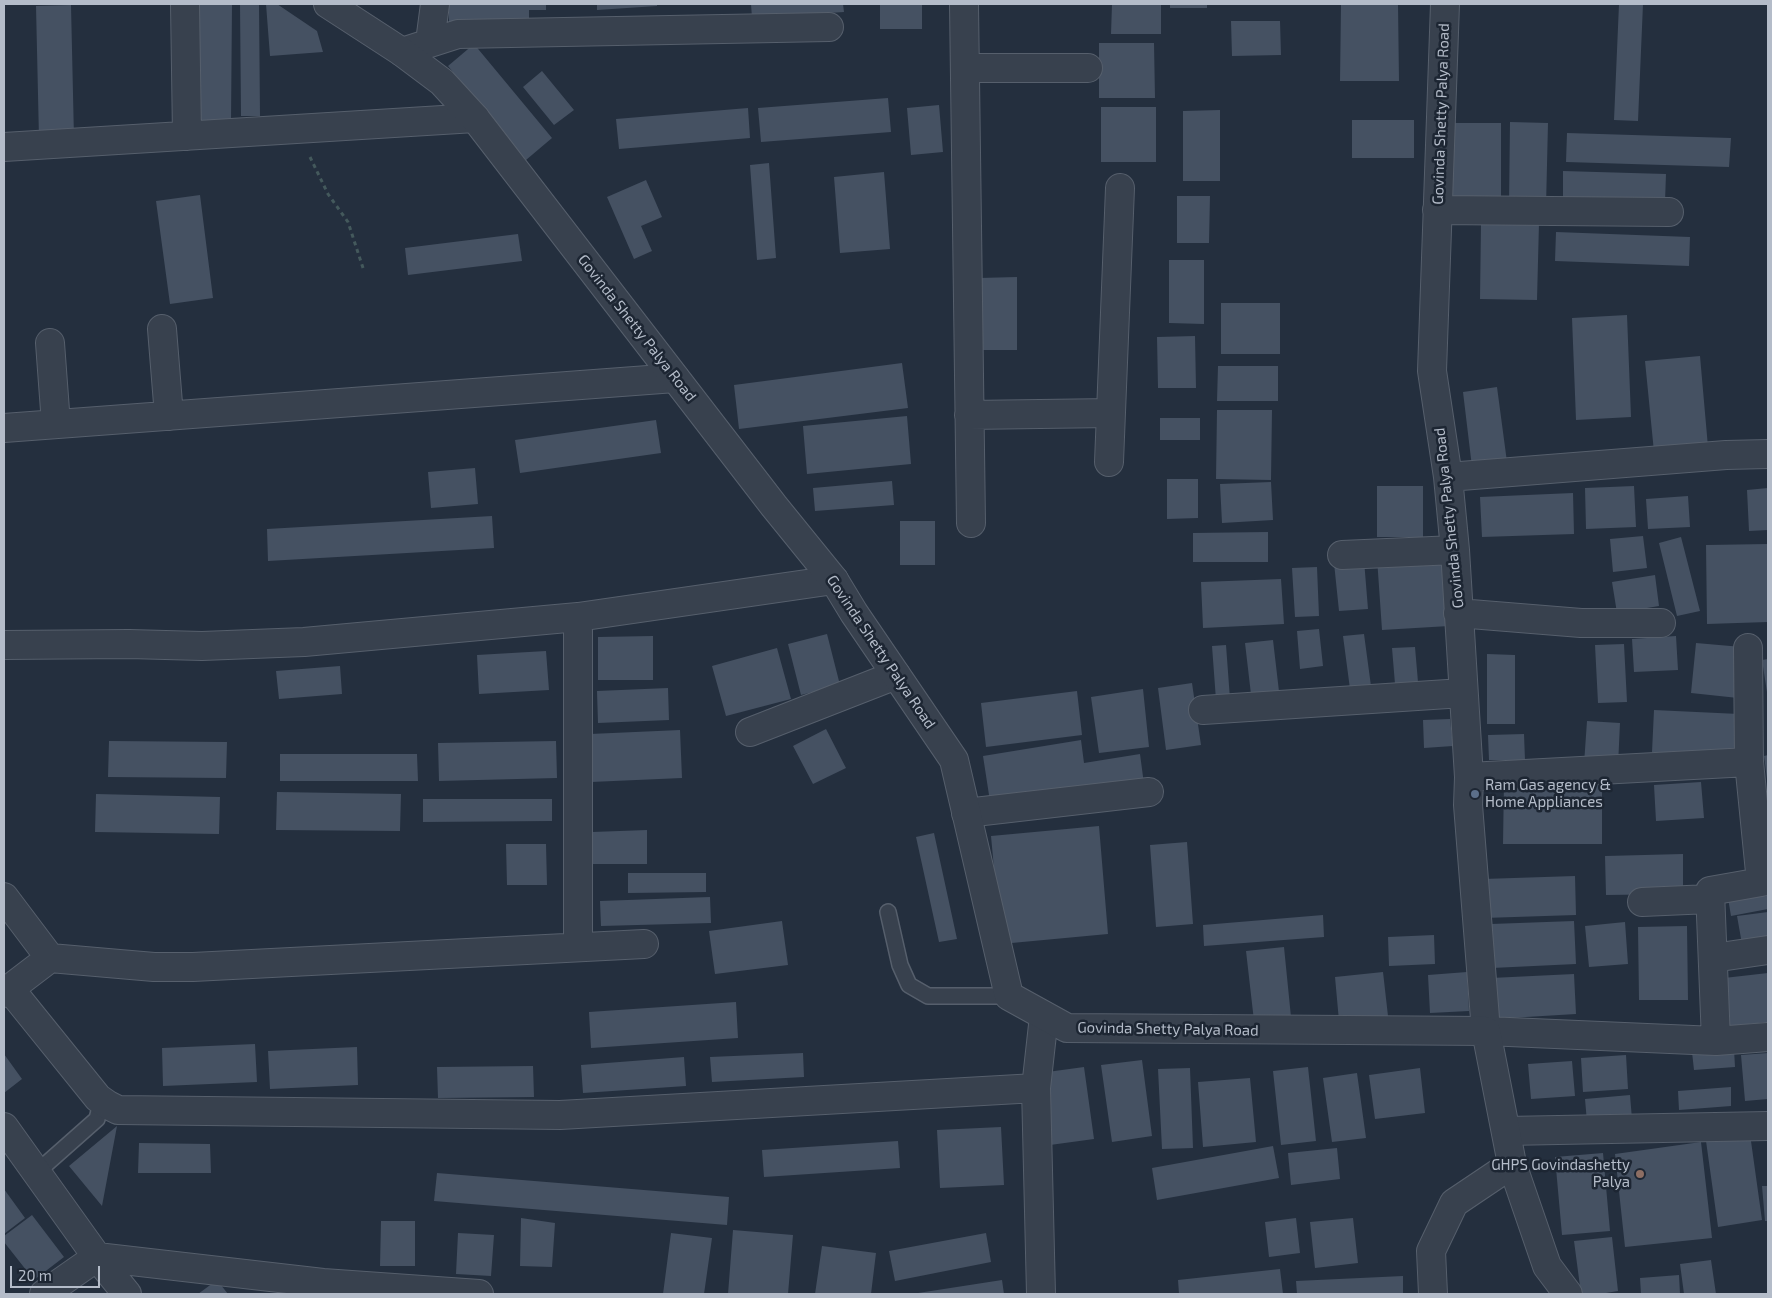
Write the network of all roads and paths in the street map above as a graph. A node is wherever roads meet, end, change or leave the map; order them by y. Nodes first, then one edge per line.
1 (185, 4) edge
2 (328, 4) edge
3 (435, 4) edge
4 (964, 4) edge
5 (1445, 4) edge
6 (829, 27) dead end
7 (430, 42) junction
8 (402, 52) junction
9 (965, 68) junction
10 (1088, 68) dead end
11 (475, 118) junction
12 (297, 130) junction
13 (187, 136) junction
14 (4, 147) edge
15 (1120, 188) dead end
16 (1437, 210) junction
17 (1669, 212) dead end
18 (364, 271) dead end
19 (162, 329) dead end
20 (50, 343) dead end
21 (675, 378) junction
22 (1111, 414) junction
23 (969, 415) junction
24 (169, 416) junction
25 (56, 424) junction
26 (4, 428) edge
27 (1768, 454) edge
28 (1108, 462) dead end
29 (1448, 477) junction
30 (971, 523) dead end
31 (1454, 550) junction
32 (1342, 555) dead end
33 (834, 580) junction
34 (1458, 613) junction
35 (578, 617) junction
36 (1661, 623) dead end
37 (4, 646) edge
38 (1748, 648) dead end
39 (896, 675) junction
40 (1464, 693) junction
41 (1203, 710) dead end
42 (1759, 729) edge
43 (750, 732) dead end
44 (1749, 762) junction
45 (1469, 776) junction
46 (1150, 792) dead end
47 (966, 813) junction
48 (1762, 818) edge
49 (1765, 881) edge
50 (4, 897) edge
51 (1710, 899) junction
52 (1642, 902) dead end
53 (888, 912) dead end
54 (644, 944) dead end
55 (578, 947) junction
56 (1768, 950) edge
57 (50, 958) junction
58 (1713, 958) junction
59 (7, 991) edge
60 (1008, 996) junction
61 (1044, 1016) junction
62 (1486, 1031) junction
63 (1768, 1037) edge
64 (1716, 1041) junction
65 (1036, 1088) junction
66 (100, 1107) dead end
67 (1768, 1126) edge
68 (4, 1127) edge
69 (1506, 1131) junction
70 (1512, 1164) junction
71 (36, 1173) junction
72 (97, 1257) junction
73 (328, 1289) edge
74 (44, 1294) edge
75 (127, 1294) edge
76 (479, 1294) edge
77 (1041, 1294) edge
78 (1433, 1294) edge
79 (1568, 1294) edge

1 - 13 street
2 - 8 street, Govinda Shetty Palya Road
3 - 7 street
4 - 9 street
5 - 16 street, Govinda Shetty Palya Road
6 - 7 street
7 - 8 street
8 - 11 street, Govinda Shetty Palya Road
9 - 10 street
9 - 23 street
11 - 12 street
11 - 21 street, Govinda Shetty Palya Road
12 - 13 street
12 - 18 path
13 - 14 street
15 - 22 street
16 - 17 street
16 - 29 street, Govinda Shetty Palya Road
19 - 24 street
20 - 25 street
21 - 24 street
21 - 33 street, Govinda Shetty Palya Road
22 - 23 street
22 - 28 street
23 - 30 street
24 - 25 street
25 - 26 street
27 - 29 street
29 - 31 street, Govinda Shetty Palya Road
31 - 32 street
31 - 34 street, Govinda Shetty Palya Road
33 - 35 street
33 - 39 street, Govinda Shetty Palya Road
34 - 36 street
34 - 40 street, Govinda Shetty Palya Road
35 - 37 street
35 - 55 street
38 - 42 street
39 - 43 street
39 - 47 street, Govinda Shetty Palya Road
40 - 41 street
40 - 45 street, Govinda Shetty Palya Road
42 - 44 street
44 - 45 street
44 - 48 street
45 - 62 street, Govinda Shetty Palya Road
46 - 47 street
47 - 60 street, Govinda Shetty Palya Road
48 - 49 street
49 - 51 street
50 - 57 street
51 - 52 street
51 - 58 street
53 - 60 lane
54 - 55 street
55 - 57 street
56 - 58 street
57 - 59 street
58 - 64 street
59 - 65 street
60 - 61 street, Govinda Shetty Palya Road
61 - 62 street, Govinda Shetty Palya Road
61 - 65 street
62 - 64 street
62 - 69 street, Govinda Shetty Palya Road
63 - 64 street
65 - 77 street
66 - 71 lane
67 - 69 street
68 - 71 street
69 - 70 street, Govinda Shetty Palya Road
70 - 78 street
70 - 79 street, Govinda Shetty Palya Road
71 - 72 street
72 - 73 street
72 - 74 street
72 - 75 street
73 - 76 street

